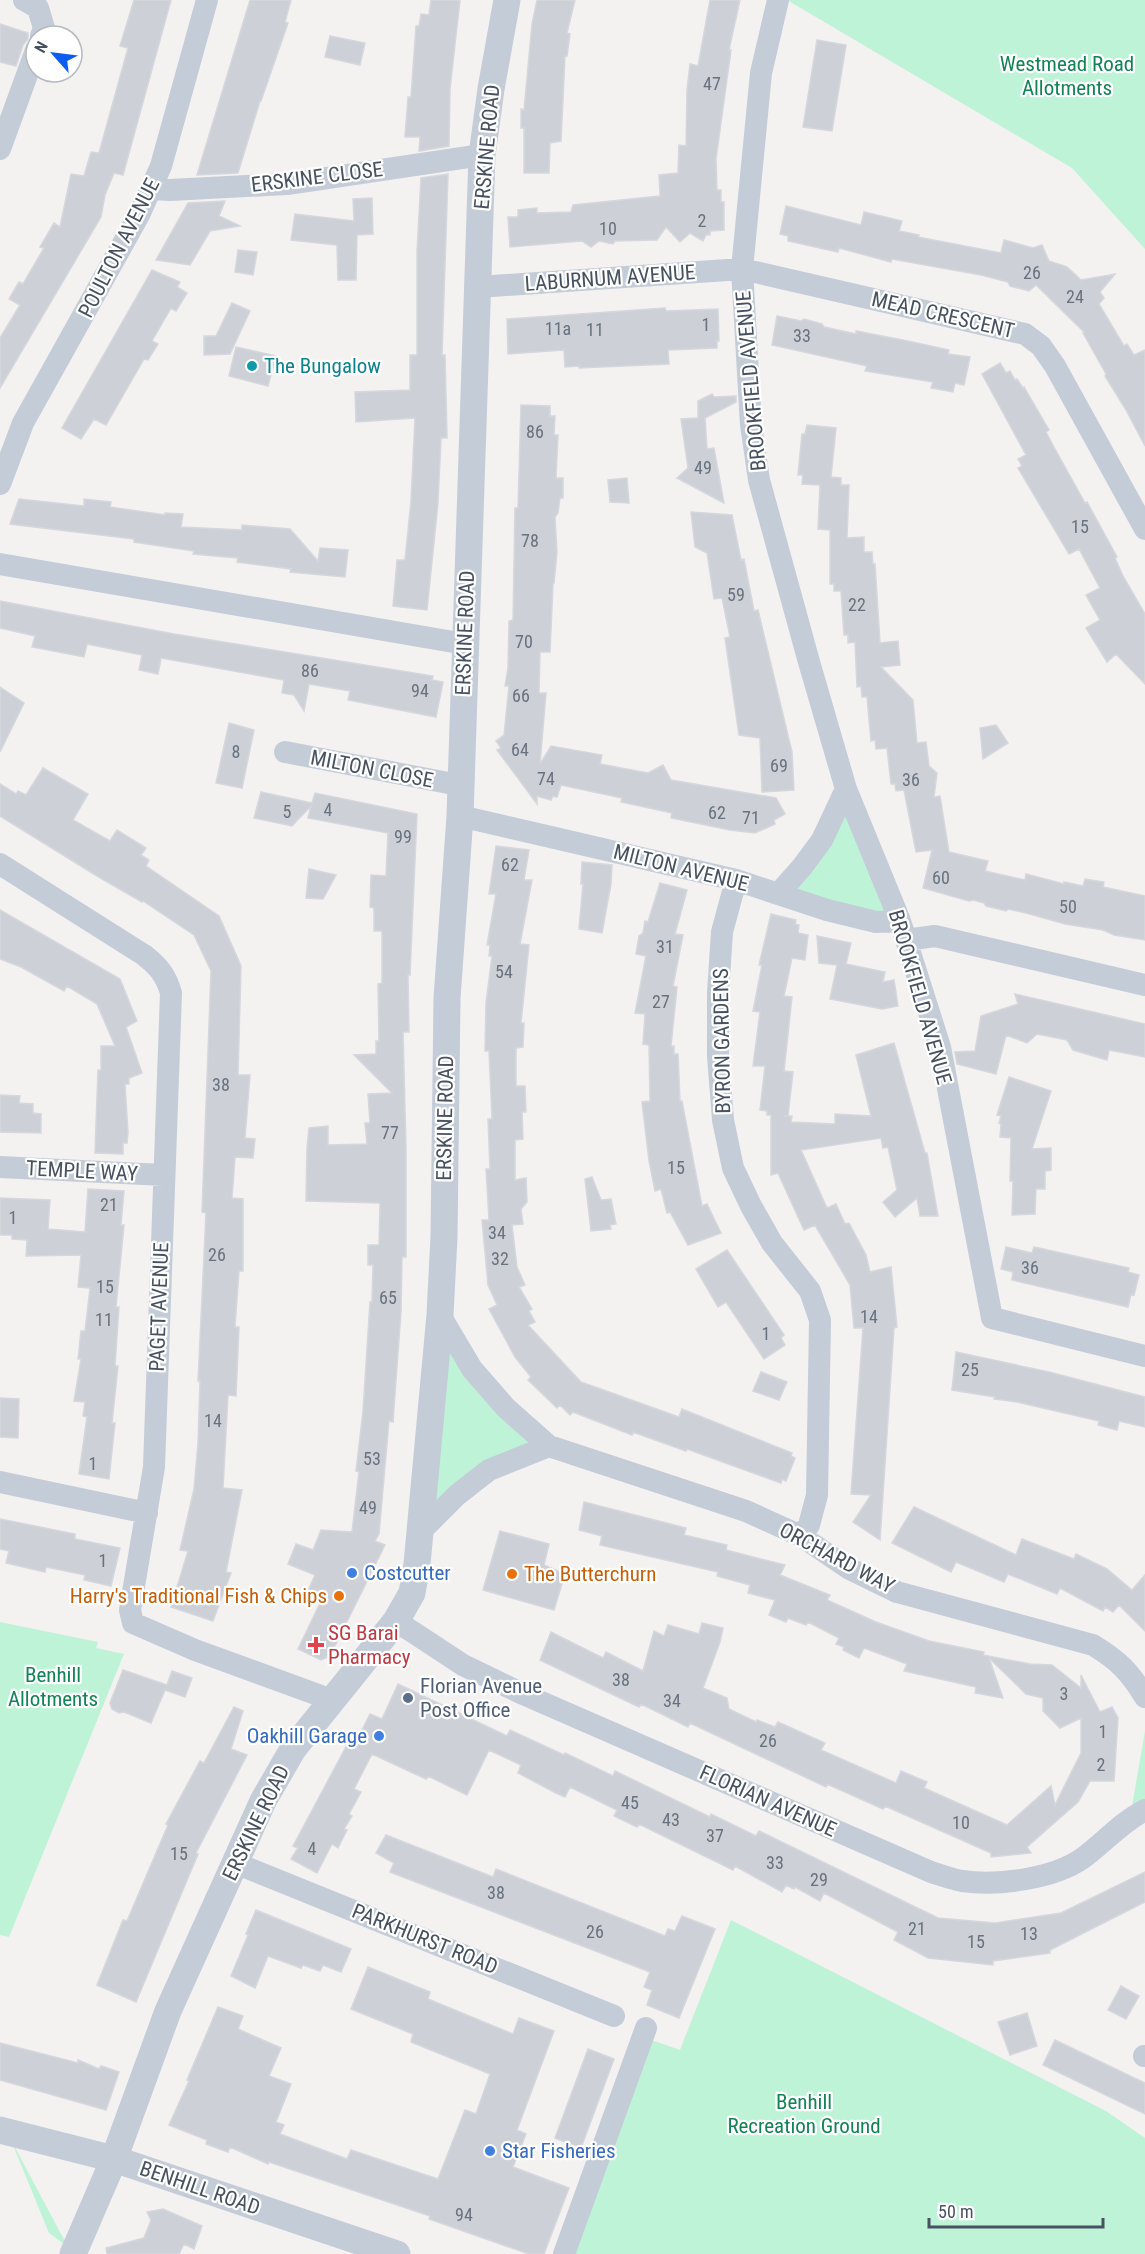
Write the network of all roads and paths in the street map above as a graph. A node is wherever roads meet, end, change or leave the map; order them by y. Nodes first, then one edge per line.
1 (24, 0) edge
2 (207, 0) edge
3 (507, 0) edge
4 (778, 0) edge
5 (43, 24) edge
6 (24, 83) edge
7 (0, 149) edge
8 (482, 155) junction
9 (152, 189) junction
10 (742, 269) junction
11 (478, 287) junction
12 (0, 484) edge
13 (1145, 529) edge
14 (0, 564) edge
15 (465, 644) junction
16 (285, 752) dead end
17 (459, 785) junction
18 (846, 789) junction
19 (460, 816) junction
20 (0, 864) edge
21 (736, 880) junction
22 (779, 893) junction
23 (903, 930) junction
24 (1145, 985) edge
25 (0, 1167) edge
26 (164, 1174) junction
27 (440, 1315) junction
28 (1145, 1356) edge
29 (549, 1446) junction
30 (0, 1482) edge
31 (147, 1513) junction
32 (420, 1532) junction
33 (801, 1536) junction
34 (396, 1622) junction
35 (1145, 1697) edge
36 (332, 1700) junction
37 (1145, 1810) edge
38 (235, 1863) junction
39 (614, 2016) dead end
40 (646, 2028) dead end
41 (0, 2130) edge
42 (114, 2159) junction
43 (73, 2254) edge
44 (397, 2254) edge
45 (564, 2254) edge

1 - 5 street
2 - 9 street, POULTON AVENUE
3 - 8 street, ERSKINE ROAD
4 - 10 street, BROOKFIELD AVENUE
6 - 7 street
8 - 9 street, ERSKINE CLOSE
8 - 11 street, ERSKINE ROAD
9 - 12 street, POULTON AVENUE
10 - 11 street, LABURNUM AVENUE
10 - 13 street, MEAD CRESCENT
10 - 18 street, BROOKFIELD AVENUE
11 - 15 street, ERSKINE ROAD
14 - 15 street
15 - 17 street, ERSKINE ROAD
16 - 17 street, MILTON CLOSE
17 - 19 street, ERSKINE ROAD
18 - 22 street
18 - 23 street, BROOKFIELD AVENUE
19 - 21 street, MILTON AVENUE
19 - 27 street, ERSKINE ROAD
20 - 26 street, PAGET AVENUE
21 - 22 street, MILTON AVENUE
21 - 33 street, BYRON GARDENS
22 - 23 street, MILTON AVENUE
23 - 24 street, MILTON AVENUE
23 - 28 street, BROOKFIELD AVENUE
25 - 26 street, TEMPLE WAY
26 - 31 street, PAGET AVENUE
27 - 29 street, ORCHARD WAY
27 - 32 street, ERSKINE ROAD
29 - 32 street
29 - 33 street, ORCHARD WAY
30 - 31 street
31 - 36 street, PAGET AVENUE
32 - 34 street, ERSKINE ROAD
33 - 35 street, ORCHARD WAY
34 - 36 street, ERSKINE ROAD
34 - 37 street, FLORIAN AVENUE
36 - 38 street, ERSKINE ROAD
38 - 39 street, PARKHURST ROAD
38 - 42 street, ERSKINE ROAD
40 - 45 street
41 - 42 street, BENHILL ROAD
42 - 43 street, ERSKINE ROAD
42 - 44 street, BENHILL ROAD

